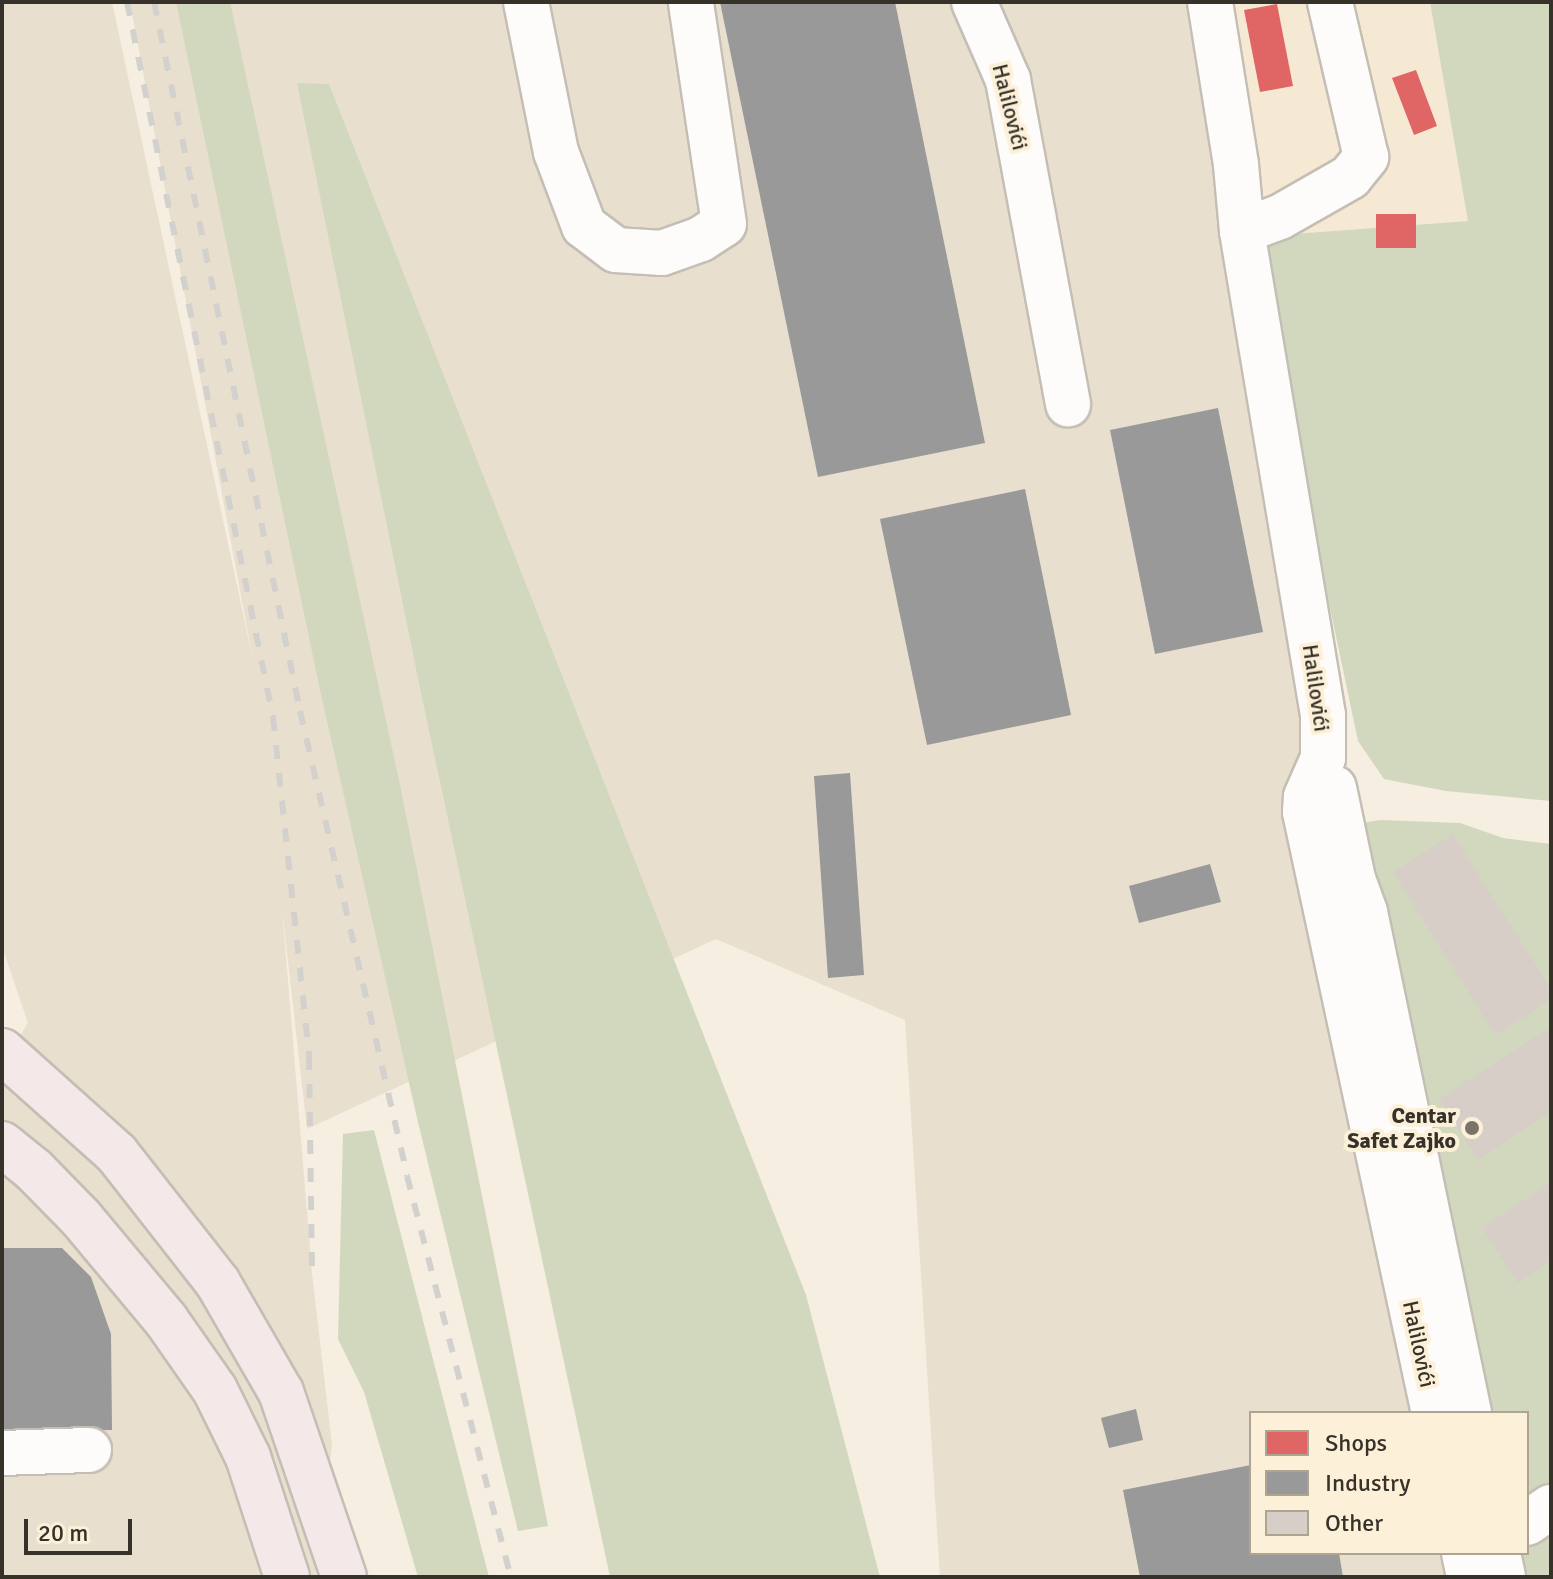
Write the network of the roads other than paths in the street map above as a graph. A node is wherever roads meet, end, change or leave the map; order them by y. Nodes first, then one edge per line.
1 (526, 2) edge
2 (691, 2) edge
3 (974, 2) edge
4 (1210, 2) edge
5 (1330, 2) edge
6 (1242, 231) junction
7 (1068, 404) dead end
8 (1324, 784) junction
9 (2, 1051) edge
10 (2, 1144) edge
11 (1434, 1411) edge
12 (1469, 1411) edge
13 (89, 1450) dead end
14 (2, 1453) edge
15 (1551, 1507) edge
16 (1529, 1522) edge
17 (1464, 1555) edge
18 (1498, 1555) edge
19 (287, 1577) edge
20 (344, 1577) edge
21 (1469, 1577) edge
22 (1503, 1577) edge

1 - 2 street
3 - 7 street, Halilovići
4 - 6 street, Halilovići
5 - 6 street
6 - 8 street, Halilovići
8 - 11 street, Halilovići
8 - 12 street
9 - 20 highway
10 - 19 highway
13 - 14 street
15 - 16 street
17 - 21 street
18 - 22 street

